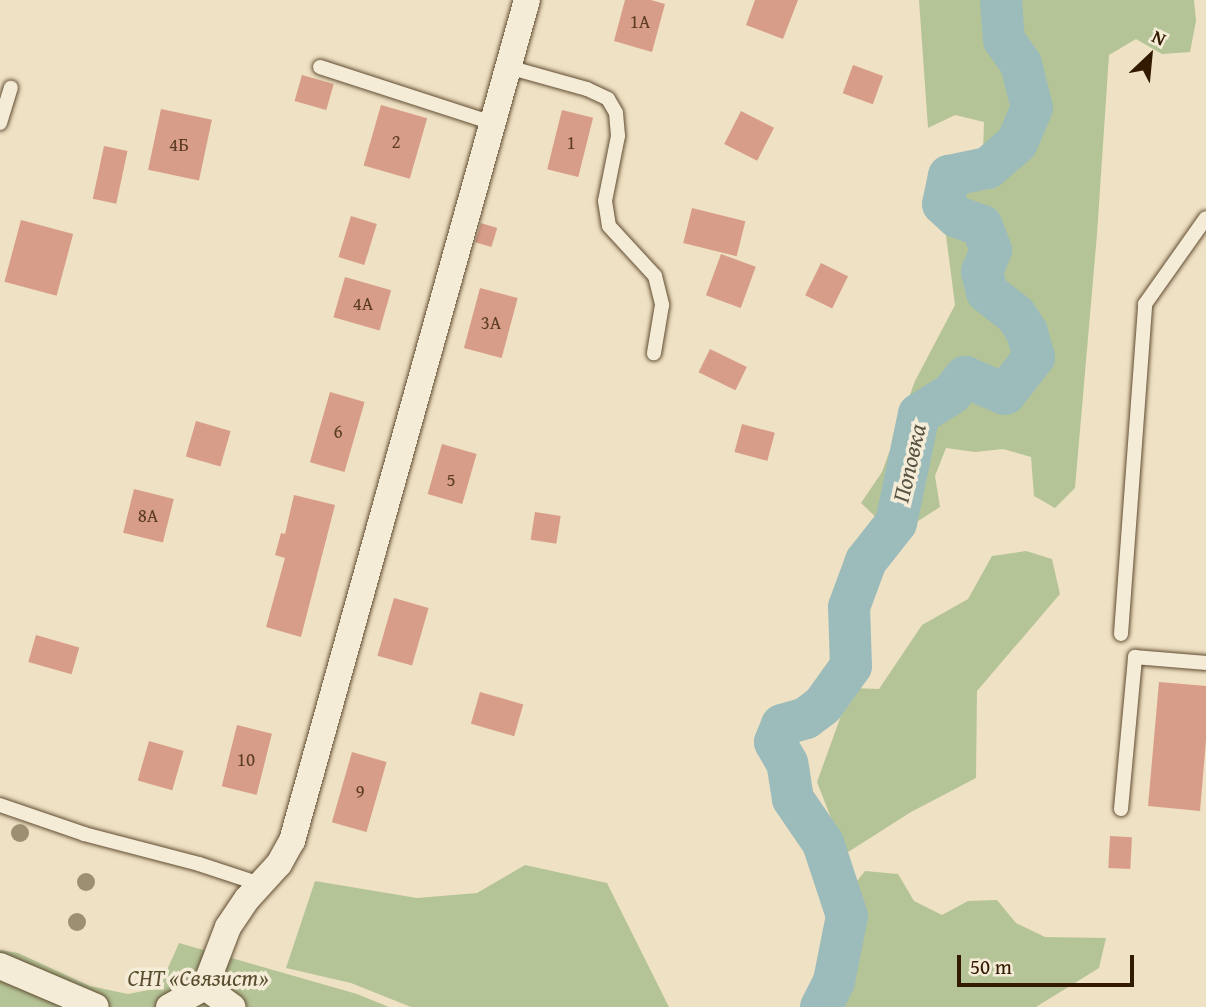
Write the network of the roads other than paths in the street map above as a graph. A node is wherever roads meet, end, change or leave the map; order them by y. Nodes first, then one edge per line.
1 (527, 0) edge
2 (320, 67) dead end
3 (508, 67) junction
4 (11, 88) dead end
5 (0, 123) edge
6 (492, 123) junction
7 (1206, 218) edge
8 (654, 353) dead end
9 (1121, 634) dead end
10 (1206, 663) edge
11 (0, 805) edge
12 (1121, 809) dead end
13 (260, 884) junction
14 (0, 966) edge
15 (200, 997) edge
16 (96, 1007) edge
17 (170, 1007) edge
18 (233, 1007) edge

1 - 3 street
2 - 6 lane
3 - 6 street
3 - 8 lane
4 - 5 lane
6 - 13 street
7 - 9 lane
10 - 12 lane
11 - 13 lane
13 - 15 street
14 - 16 street
15 - 17 street
15 - 18 street

